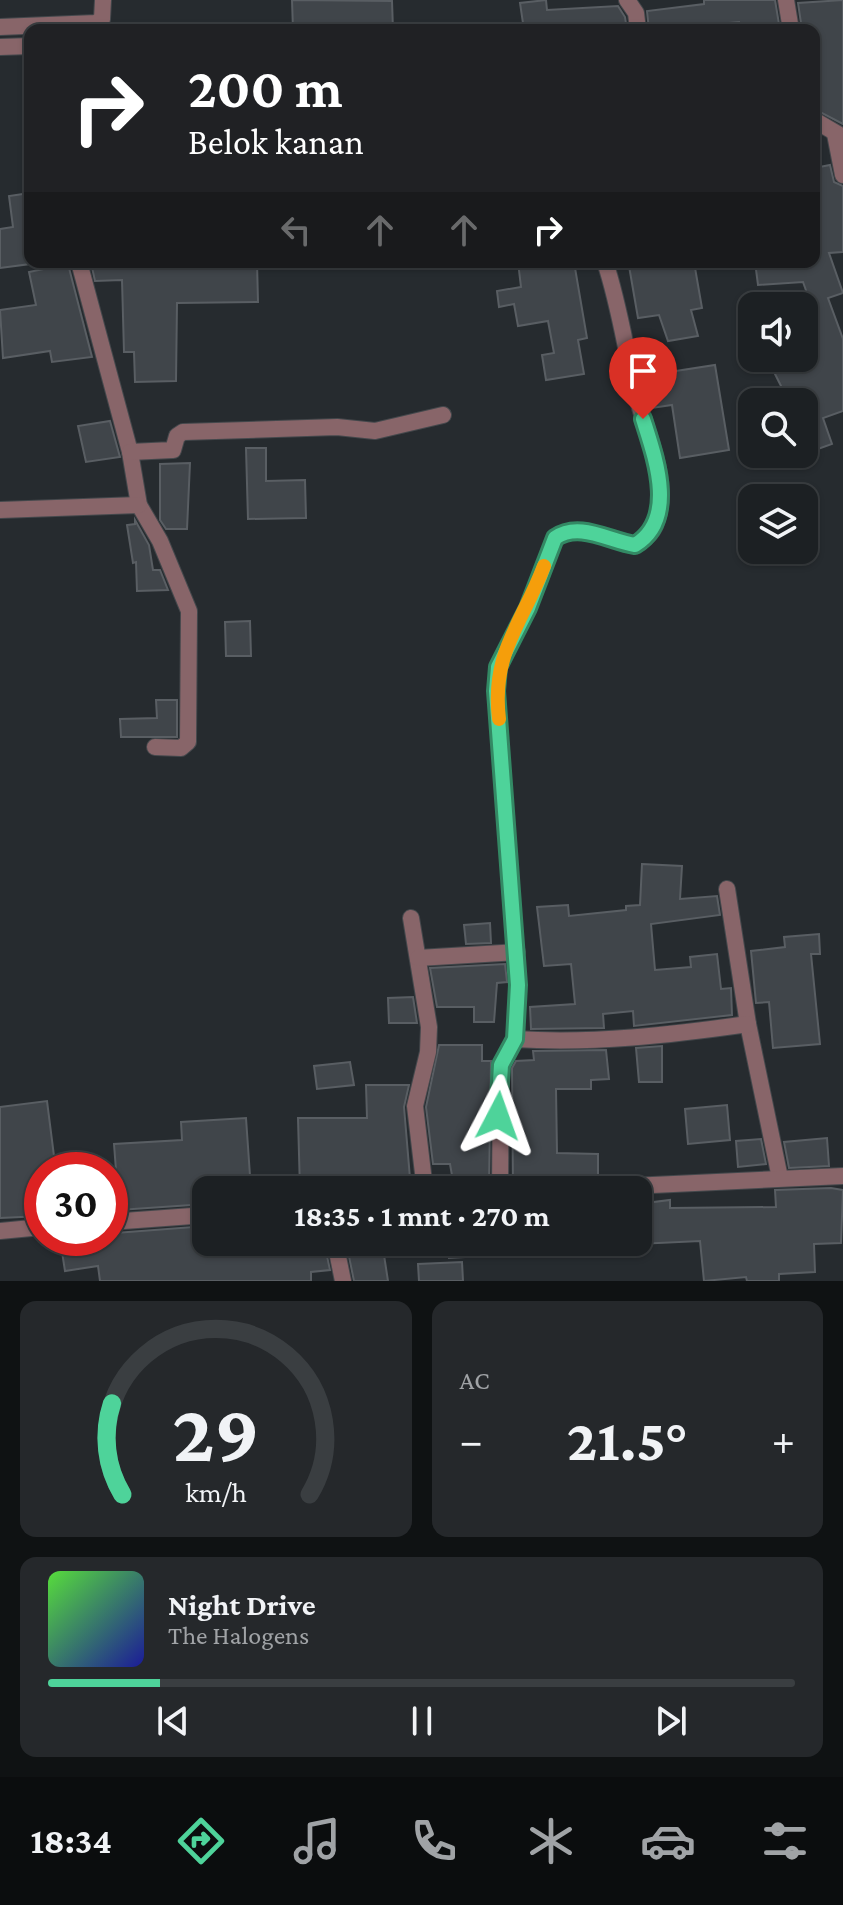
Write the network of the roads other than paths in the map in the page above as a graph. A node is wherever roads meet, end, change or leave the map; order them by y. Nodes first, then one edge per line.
1 (103, 0) edge
2 (627, 0) edge
3 (786, 0) edge
4 (72, 24) edge
5 (637, 24) edge
6 (790, 24) edge
7 (24, 26) edge
8 (0, 27) edge
9 (24, 46) edge
10 (0, 47) edge
11 (820, 124) edge
12 (839, 136) edge
13 (843, 175) edge
14 (81, 268) edge
15 (606, 268) edge
16 (443, 415) dead end
17 (130, 452) junction
18 (139, 505) junction
19 (0, 510) edge
20 (155, 747) dead end
21 (727, 889) dead end
22 (411, 918) dead end
23 (517, 952) junction
24 (418, 958) junction
25 (748, 1024) junction
26 (515, 1039) junction
27 (423, 1176) edge
28 (500, 1176) edge
29 (843, 1176) edge
30 (780, 1178) junction
31 (652, 1185) edge
32 (192, 1216) edge
33 (128, 1221) edge
34 (24, 1229) edge
35 (0, 1231) edge
36 (338, 1256) edge
37 (343, 1281) edge

1 - 4 street
2 - 5 street
3 - 6 street
7 - 8 street
9 - 10 street
11 - 12 street
12 - 13 street
14 - 17 street
15 - 23 street
16 - 17 street
17 - 18 street
18 - 19 street
18 - 20 street
21 - 25 street
22 - 24 street
23 - 24 street
23 - 26 street
24 - 27 street
25 - 26 street
25 - 30 street
26 - 28 street
29 - 30 street
30 - 31 street
32 - 33 street
34 - 35 street
36 - 37 street

